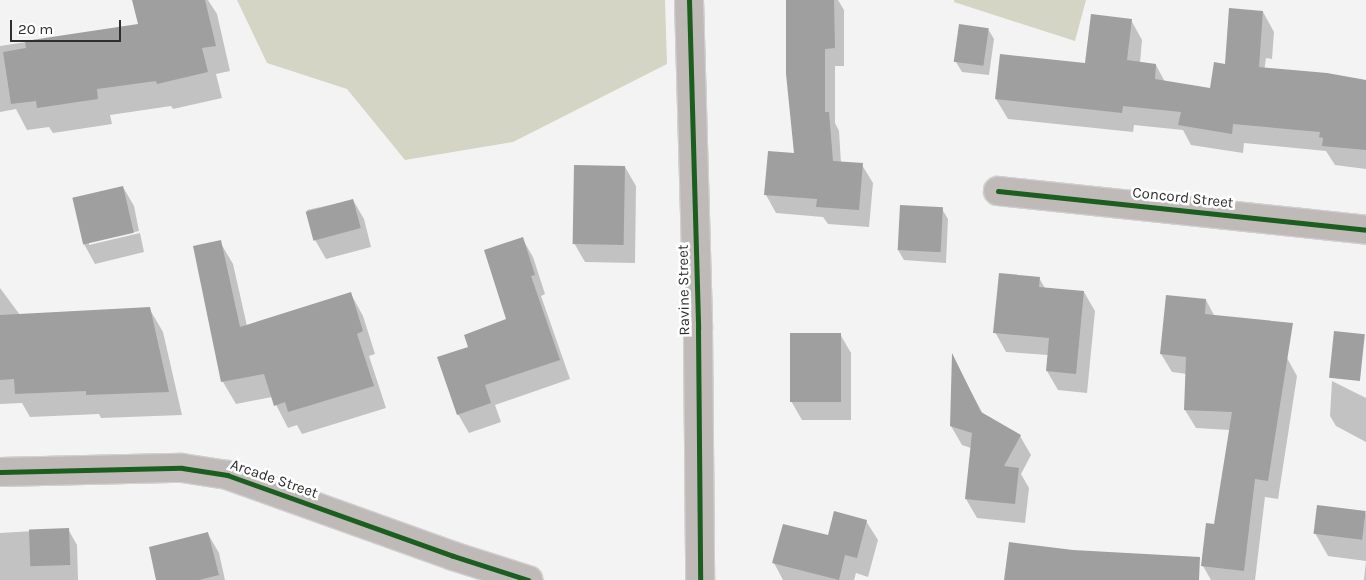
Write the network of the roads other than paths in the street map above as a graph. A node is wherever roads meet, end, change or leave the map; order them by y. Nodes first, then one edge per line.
1 (690, 0) edge
2 (998, 191) dead end
3 (1366, 230) edge
4 (0, 472) edge
5 (457, 568) edge
6 (528, 580) edge
7 (700, 580) edge

1 - 7 street, Ravine Street
2 - 3 street, Concord Street
4 - 5 street, Arcade Street
5 - 6 street, Arcade Street

